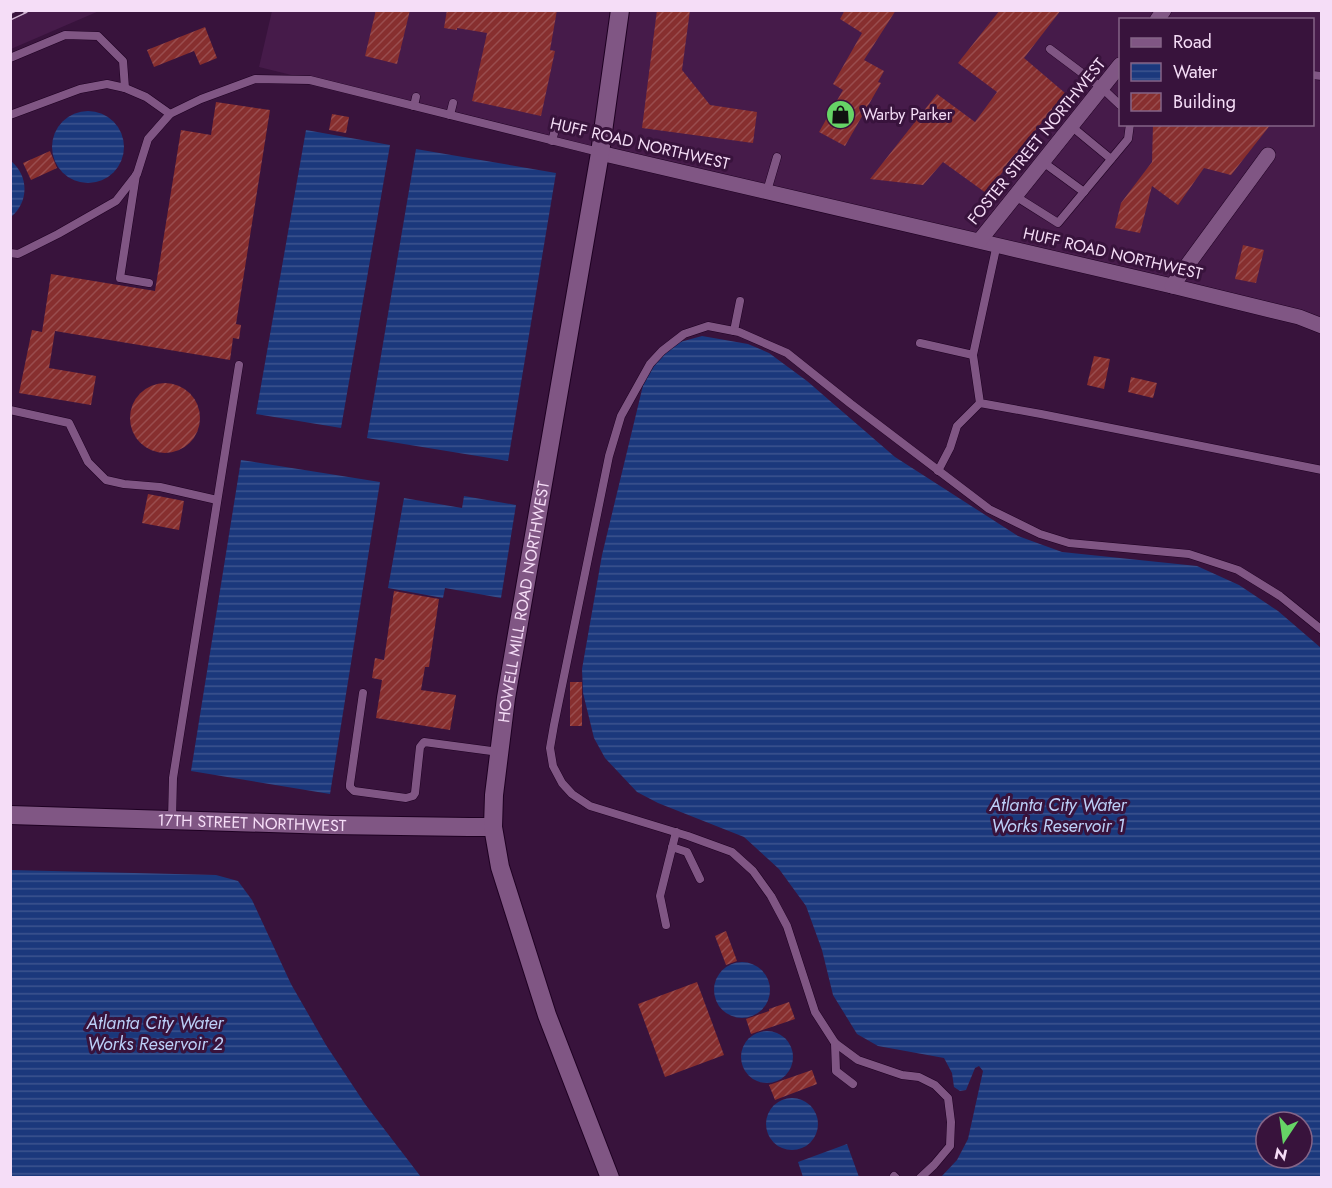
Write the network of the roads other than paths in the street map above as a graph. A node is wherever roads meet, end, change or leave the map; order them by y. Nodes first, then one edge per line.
1 (620, 10) edge
2 (1050, 49) dead end
3 (10, 58) edge
4 (1119, 66) edge
5 (125, 88) junction
6 (1102, 88) junction
7 (453, 103) dead end
8 (1119, 104) edge
9 (170, 114) junction
10 (10, 115) edge
11 (450, 115) junction
12 (556, 126) dead end
13 (1071, 126) junction
14 (1130, 126) edge
15 (552, 141) junction
16 (600, 153) junction
17 (1268, 155) dead end
18 (777, 157) dead end
19 (1111, 159) junction
20 (1043, 162) junction
21 (137, 174) junction
22 (767, 191) junction
23 (1084, 192) junction
24 (1015, 196) junction
25 (980, 240) junction
26 (997, 244) junction
27 (10, 253) edge
28 (149, 282) dead end
29 (1172, 286) junction
30 (740, 301) dead end
31 (1322, 326) edge
32 (734, 331) junction
33 (920, 343) dead end
34 (973, 355) junction
35 (239, 365) dead end
36 (980, 403) junction
37 (10, 410) edge
38 (1322, 470) edge
39 (938, 471) junction
40 (218, 500) junction
41 (1322, 630) edge
42 (363, 693) dead end
43 (499, 752) junction
44 (10, 815) edge
45 (622, 817) junction
46 (172, 819) junction
47 (493, 826) junction
48 (621, 827) dead end
49 (676, 832) junction
50 (672, 848) junction
51 (700, 879) dead end
52 (666, 925) dead end
53 (835, 1043) junction
54 (854, 1084) dead end
55 (609, 1178) edge
56 (920, 1178) edge

1 - 16 main road, HOWELL MILL ROAD NORTHWEST
2 - 6 lane
3 - 5 lane
4 - 6 street, FOSTER STREET NORTHWEST
5 - 9 lane
5 - 10 lane
6 - 8 lane
6 - 13 street, FOSTER STREET NORTHWEST
7 - 11 lane
9 - 11 lane, HUFF ROAD NORTHWEST
9 - 21 lane, HUFF ROAD NORTHWEST
11 - 15 lane, HUFF ROAD NORTHWEST
12 - 15 lane
13 - 19 lane
13 - 20 street, FOSTER STREET NORTHWEST
14 - 19 lane
15 - 16 lane, HUFF ROAD NORTHWEST
16 - 22 street, HUFF ROAD NORTHWEST
16 - 43 main road, HOWELL MILL ROAD NORTHWEST
17 - 29 street
18 - 22 lane
19 - 23 lane
20 - 23 lane
20 - 24 street, FOSTER STREET NORTHWEST
21 - 27 lane, HUFF ROAD NORTHWEST
21 - 28 lane
22 - 25 street, HUFF ROAD NORTHWEST
23 - 24 lane
24 - 25 street, FOSTER STREET NORTHWEST
25 - 26 street, HUFF ROAD NORTHWEST
26 - 29 street, HUFF ROAD NORTHWEST
26 - 34 lane
29 - 31 street, HUFF ROAD NORTHWEST
30 - 32 lane
32 - 39 lane
32 - 45 lane
33 - 34 lane
34 - 36 lane
35 - 40 lane
36 - 38 lane
36 - 39 lane
37 - 40 lane
39 - 41 lane
40 - 46 lane
42 - 43 lane
43 - 47 main road, HOWELL MILL ROAD NORTHWEST
44 - 46 main road, 17TH STREET NORTHWEST
45 - 48 lane
45 - 49 lane
46 - 47 main road, 17TH STREET NORTHWEST
47 - 55 main road, HOWELL MILL ROAD NORTHWEST
49 - 50 lane
49 - 53 lane
50 - 51 lane
50 - 52 lane
53 - 54 lane
53 - 56 lane

